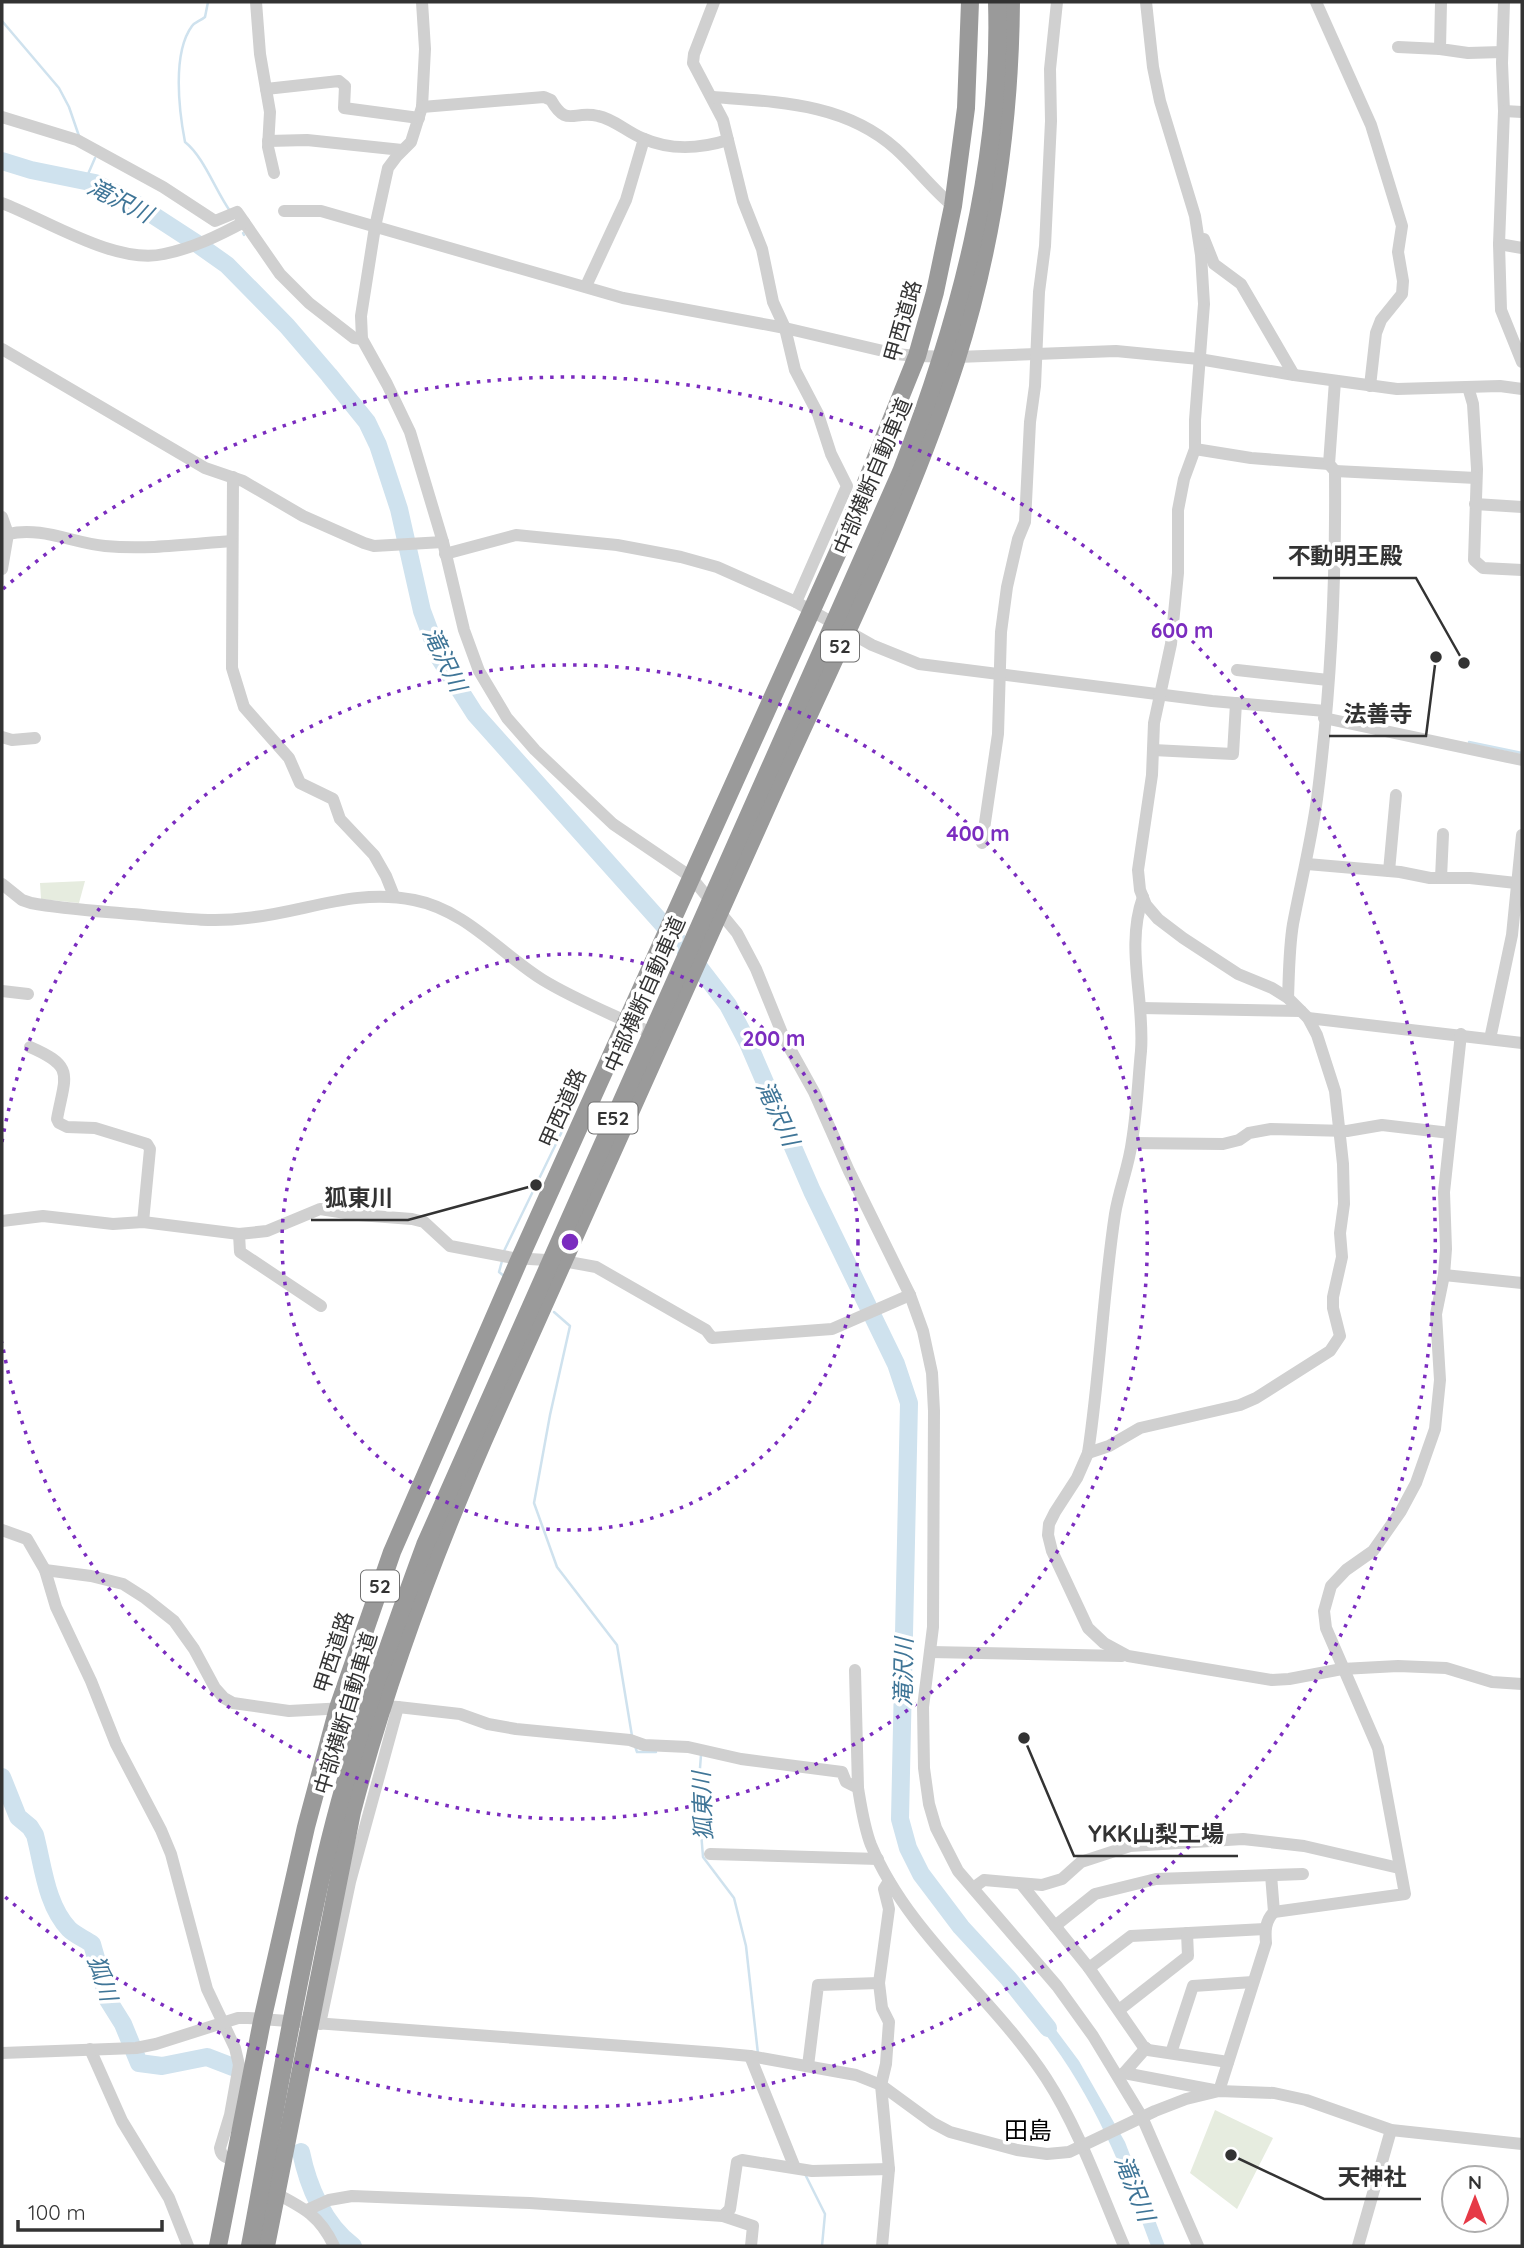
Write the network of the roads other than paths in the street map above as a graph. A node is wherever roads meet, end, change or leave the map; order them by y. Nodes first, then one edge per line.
1 (256, 2) edge
2 (422, 2) edge
3 (714, 2) edge
4 (970, 2) edge
5 (997, 2) edge
6 (1011, 2) edge
7 (1057, 2) edge
8 (1146, 2) edge
9 (1316, 2) edge
10 (1441, 2) edge
11 (1504, 2) edge
12 (1398, 47) dead end
13 (1440, 48) junction
14 (1502, 52) junction
15 (266, 89) junction
16 (713, 97) junction
17 (1504, 111) junction
18 (420, 112) junction
19 (1522, 112) edge
20 (2, 117) edge
21 (644, 139) junction
22 (728, 140) junction
23 (268, 141) junction
24 (402, 150) junction
25 (274, 173) dead end
26 (2, 203) edge
27 (953, 206) junction
28 (284, 212) dead end
29 (1195, 216) junction
30 (244, 222) junction
31 (375, 227) junction
32 (1499, 244) junction
33 (1522, 248) edge
34 (586, 286) junction
35 (785, 328) junction
36 (924, 330) junction
37 (362, 339) junction
38 (2, 349) edge
39 (1036, 353) junction
40 (917, 356) junction
41 (936, 356) junction
42 (957, 357) junction
43 (1199, 359) junction
44 (1522, 362) edge
45 (910, 374) junction
46 (1294, 375) junction
47 (1335, 381) junction
48 (1370, 386) junction
49 (1468, 387) junction
50 (1522, 389) edge
51 (1195, 449) junction
52 (1332, 467) junction
53 (233, 477) junction
54 (1476, 478) junction
55 (1475, 504) junction
56 (1522, 507) edge
57 (4, 525) edge
58 (232, 541) junction
59 (443, 546) junction
60 (2, 569) edge
61 (1522, 570) edge
62 (803, 607) junction
63 (847, 631) junction
64 (1237, 670) dead end
65 (1000, 673) junction
66 (1328, 680) junction
67 (1159, 694) junction
68 (1236, 703) junction
69 (1325, 714) junction
70 (2, 737) edge
71 (35, 738) dead end
72 (1153, 750) junction
73 (1522, 760) edge
74 (1396, 794) dead end
75 (1443, 834) dead end
76 (1522, 835) edge
77 (982, 843) dead end
78 (1307, 864) junction
79 (1389, 871) junction
80 (691, 877) junction
81 (1441, 878) junction
82 (1516, 883) junction
83 (2, 884) edge
84 (394, 896) junction
85 (1143, 897) junction
86 (720, 911) junction
87 (2, 991) edge
88 (28, 994) dead end
89 (1288, 999) junction
90 (1141, 1008) junction
91 (1304, 1015) junction
92 (626, 1020) junction
93 (1461, 1034) junction
94 (663, 1039) junction
95 (1490, 1039) junction
96 (1522, 1043) edge
97 (30, 1047) dead end
98 (1340, 1131) junction
99 (1450, 1133) junction
100 (1132, 1143) junction
101 (2, 1221) edge
102 (143, 1222) junction
103 (239, 1234) junction
104 (516, 1258) junction
105 (563, 1261) junction
106 (1444, 1275) junction
107 (1522, 1283) edge
108 (905, 1298) junction
109 (321, 1306) dead end
110 (1088, 1453) junction
111 (2, 1530) edge
112 (45, 1570) junction
113 (930, 1652) junction
114 (1128, 1656) junction
115 (1342, 1669) junction
116 (855, 1670) dead end
117 (1522, 1684) edge
118 (390, 1707) junction
119 (338, 1708) junction
120 (858, 1788) junction
121 (710, 1854) dead end
122 (878, 1858) junction
123 (1399, 1867) junction
124 (1303, 1874) dead end
125 (1271, 1875) junction
126 (889, 1881) junction
127 (1023, 1885) junction
128 (973, 1888) junction
129 (1274, 1912) junction
130 (1055, 1926) junction
131 (1265, 1929) junction
132 (1187, 1933) junction
133 (1089, 1968) junction
134 (1253, 1982) junction
135 (879, 1983) junction
136 (1119, 2010) junction
137 (262, 2021) junction
138 (222, 2023) junction
139 (314, 2024) junction
140 (1146, 2048) junction
141 (90, 2049) junction
142 (2, 2053) edge
143 (1171, 2053) junction
144 (750, 2056) junction
145 (1228, 2062) junction
146 (808, 2066) junction
147 (1121, 2075) junction
148 (881, 2085) junction
149 (1219, 2091) junction
150 (1139, 2119) junction
151 (1391, 2130) junction
152 (1522, 2144) edge
153 (1085, 2146) junction
154 (235, 2161) junction
155 (795, 2168) junction
156 (889, 2169) junction
157 (275, 2193) junction
158 (307, 2210) junction
159 (723, 2216) junction
160 (188, 2246) edge
161 (218, 2246) edge
162 (250, 2246) edge
163 (265, 2246) edge
164 (334, 2246) edge
165 (751, 2246) edge
166 (882, 2246) edge
167 (1124, 2246) edge
168 (1198, 2246) edge
169 (1359, 2246) edge

1 - 15 street
2 - 18 street
3 - 16 street
4 - 27 highway, 甲西道路 / 52
5 - 162 highway, 中部横断自動車道 / E52, bridge
6 - 42 highway, 52
7 - 39 street
8 - 29 street
9 - 48 street
10 - 13 street
11 - 14 street
12 - 13 street
13 - 14 street
14 - 17 street
15 - 18 street
15 - 23 street
16 - 22 street
16 - 27 street
17 - 19 street
17 - 32 street
18 - 21 street
18 - 24 street
20 - 30 street
21 - 22 street
21 - 34 street
22 - 35 street
23 - 24 street
23 - 25 street
24 - 31 street
26 - 30 street
27 - 36 highway, 甲西道路 / 52
28 - 31 street
29 - 43 street
29 - 46 street
30 - 37 street
31 - 34 street
31 - 37 street
32 - 33 street
32 - 44 street
34 - 35 street
35 - 40 street
35 - 62 street
36 - 40 highway, 甲西道路 / 52
36 - 41 highway
37 - 59 street
38 - 53 street
39 - 42 street
39 - 43 street
39 - 65 street
40 - 41 street
40 - 45 highway, 甲西道路 / 52
41 - 42 street
41 - 45 highway
42 - 63 highway, 52
43 - 46 street
43 - 51 street
45 - 62 highway, 甲西道路 / 52
46 - 47 street
47 - 48 street
47 - 52 street
48 - 49 street
49 - 50 street
49 - 54 street
51 - 52 street
51 - 67 street
52 - 54 street
52 - 66 street
53 - 58 street
53 - 59 street
54 - 55 street
55 - 56 street
55 - 61 street
57 - 58 street
57 - 60 street
58 - 84 street
59 - 62 street
59 - 80 street
62 - 63 street
62 - 80 highway, 甲西道路 / 52
63 - 65 street
63 - 86 highway, 52
64 - 66 street
65 - 67 street
65 - 77 street
66 - 69 street
67 - 68 street
67 - 72 street
68 - 69 street
68 - 72 street
69 - 73 street
69 - 78 street
70 - 71 street
72 - 85 street
74 - 79 street
75 - 81 street
76 - 82 street
78 - 79 street
78 - 89 street
79 - 81 street
80 - 86 street
80 - 92 highway, 甲西道路 / 52
81 - 82 street
82 - 95 street
83 - 84 street
84 - 92 street
85 - 89 street
85 - 90 street
86 - 94 highway, 52
86 - 108 street
87 - 88 street
89 - 91 street
90 - 91 street
90 - 100 street
91 - 93 street
91 - 98 street
92 - 94 street
92 - 104 highway, 甲西道路 / 52
93 - 95 street
93 - 99 street
94 - 105 highway, 52
95 - 96 street
97 - 102 street
98 - 99 street
98 - 100 street
98 - 110 street
99 - 106 street
100 - 110 street
101 - 102 street
102 - 103 street
103 - 104 street
103 - 109 street
104 - 105 street
104 - 119 highway, 甲西道路 / 52
105 - 108 street
105 - 118 highway, 52
106 - 107 street
106 - 115 street
108 - 113 street
110 - 114 street
111 - 112 street
112 - 119 street
112 - 138 street
113 - 114 street
113 - 128 street
114 - 115 street
115 - 117 street
115 - 123 street
116 - 120 street
118 - 119 street
118 - 120 street
118 - 139 highway, 52
119 - 137 highway, 甲西道路 / 52
120 - 122 street
121 - 122 street
122 - 126 street
123 - 127 street
123 - 129 street
124 - 125 street
125 - 129 street
125 - 130 street
126 - 135 street
126 - 153 street
127 - 128 street
127 - 130 street
128 - 147 street
129 - 131 street
130 - 133 street
131 - 132 street
131 - 134 street
132 - 133 street
132 - 136 street
133 - 136 street
134 - 143 street
134 - 145 street
135 - 146 street
135 - 148 street
136 - 140 street
137 - 138 street
137 - 139 street
137 - 154 highway, 甲西道路 / 52
138 - 141 street
138 - 154 street
139 - 144 street
139 - 157 highway, 52
140 - 143 street
140 - 147 street
141 - 142 street
141 - 160 street
143 - 145 street
144 - 146 street
144 - 155 street
145 - 149 street
146 - 148 street
147 - 149 street
147 - 150 street
148 - 153 street
148 - 156 street
149 - 150 street
149 - 151 street
150 - 153 street
150 - 168 street
151 - 152 street
151 - 169 street
153 - 167 street
154 - 161 highway, 甲西道路 / 52
155 - 156 street
155 - 159 street
156 - 166 street
157 - 158 street
157 - 163 highway, 52
158 - 159 street
158 - 164 street
159 - 165 street

